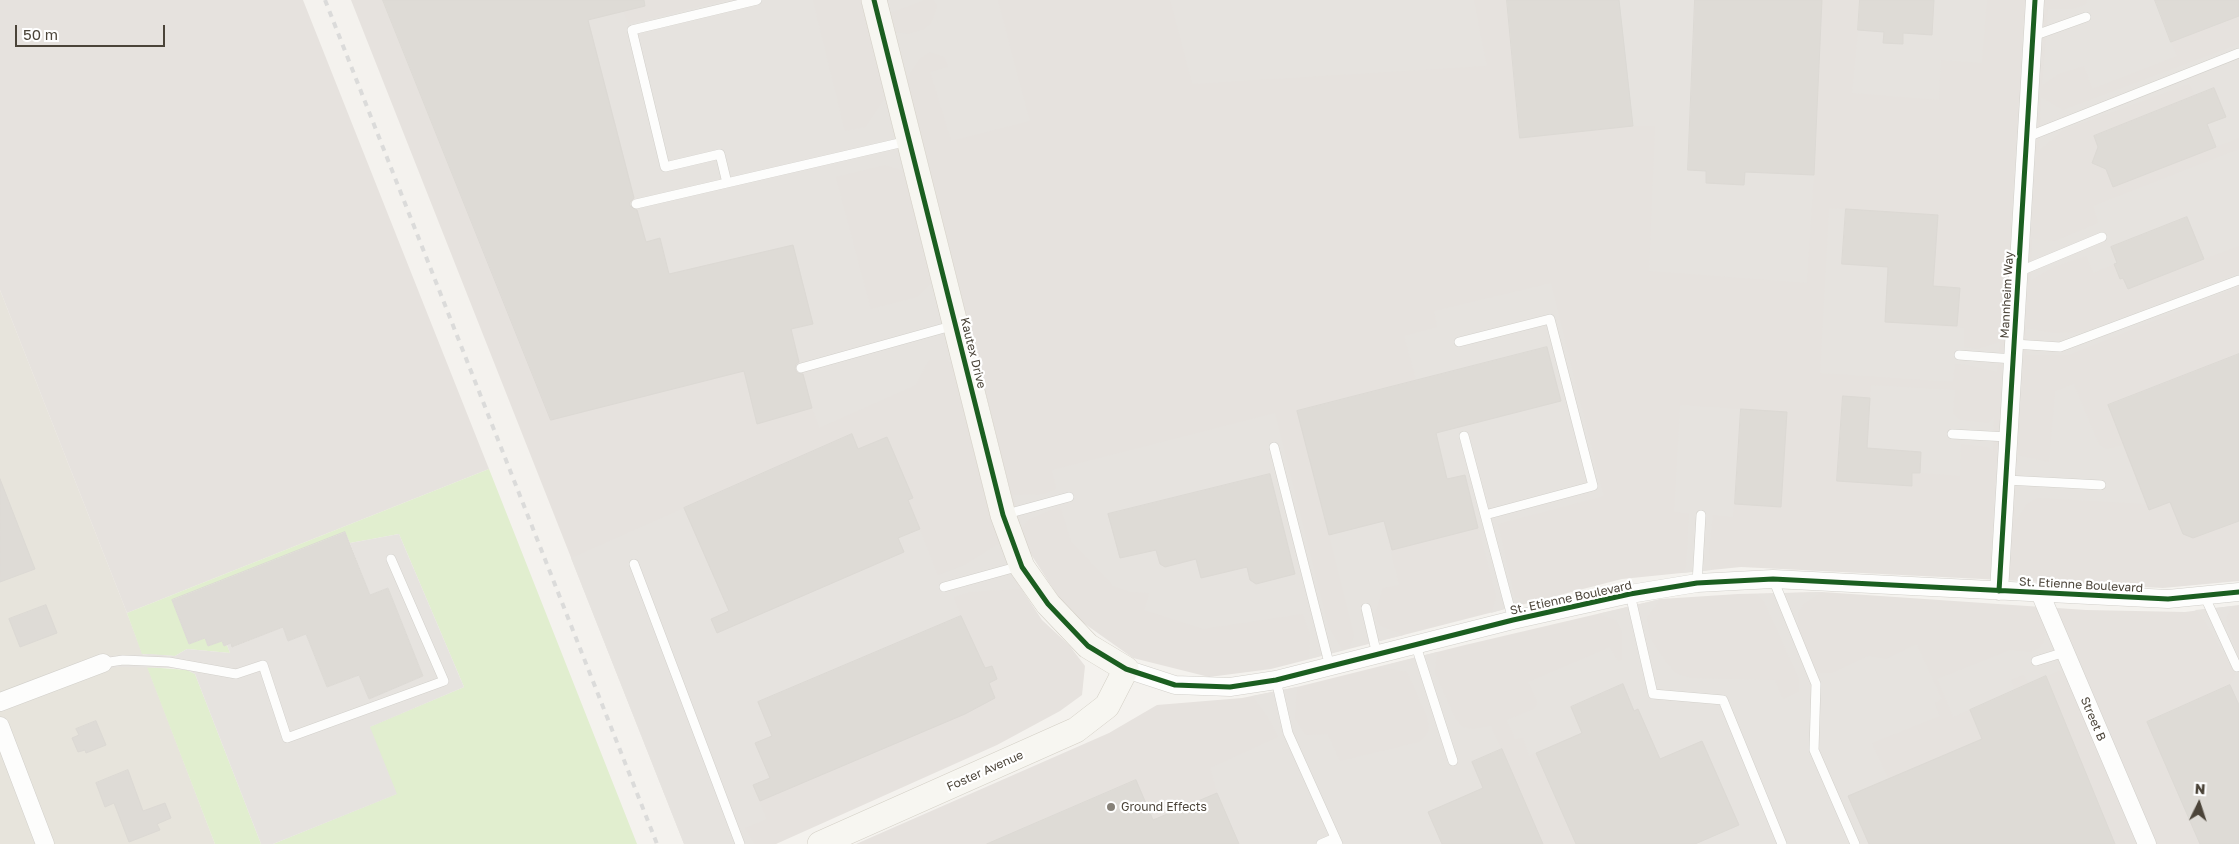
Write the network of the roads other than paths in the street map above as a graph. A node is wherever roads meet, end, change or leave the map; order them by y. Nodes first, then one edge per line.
1 (757, 0) edge
2 (874, 0) edge
3 (2035, 0) edge
4 (2086, 17) dead end
5 (2033, 36) junction
6 (2239, 52) edge
7 (2027, 137) junction
8 (909, 141) junction
9 (727, 183) junction
10 (636, 204) dead end
11 (2102, 236) dead end
12 (2018, 272) junction
13 (2239, 280) edge
14 (955, 325) junction
15 (1459, 342) dead end
16 (2014, 352) junction
17 (1959, 355) dead end
18 (801, 368) dead end
19 (1952, 434) dead end
20 (1464, 436) dead end
21 (2008, 437) junction
22 (1274, 447) dead end
23 (2006, 480) junction
24 (2101, 484) dead end
25 (1069, 497) dead end
26 (1003, 515) junction
27 (1485, 515) junction
28 (1701, 516) dead end
29 (391, 559) dead end
30 (634, 564) dead end
31 (1022, 566) junction
32 (1774, 579) junction
33 (1697, 583) junction
34 (944, 587) dead end
35 (1999, 591) junction
36 (2239, 592) edge
37 (2040, 593) junction
38 (1630, 594) junction
39 (2204, 595) junction
40 (1366, 608) dead end
41 (1513, 620) junction
42 (1416, 646) junction
43 (2065, 652) junction
44 (1377, 655) junction
45 (2036, 661) dead end
46 (103, 663) joint
47 (1330, 667) junction
48 (2236, 667) dead end
49 (1126, 669) junction
50 (1276, 680) junction
51 (0, 702) edge
52 (0, 726) edge
53 (1453, 761) dead end
54 (1336, 841) edge
55 (45, 844) edge
56 (740, 844) edge
57 (820, 844) edge
58 (1321, 844) edge
59 (1782, 844) edge
60 (1855, 844) edge
61 (2147, 844) edge

1 - 9 lane
2 - 8 street, Kautex Drive
3 - 5 street, Mannheim Way
4 - 5 lane
5 - 7 street, Mannheim Way
6 - 7 lane
7 - 12 street, Mannheim Way
8 - 9 lane
8 - 14 street, Kautex Drive
9 - 10 lane
11 - 12 lane
12 - 16 street, Mannheim Way
13 - 16 lane
14 - 18 lane
14 - 26 street, Kautex Drive
15 - 27 lane
16 - 17 lane
16 - 21 street, Mannheim Way
19 - 21 lane
20 - 27 lane
21 - 23 street, Mannheim Way
22 - 47 lane
23 - 24 lane
23 - 35 street, Mannheim Way
25 - 26 lane
26 - 31 street, Kautex Drive
27 - 41 lane
28 - 33 lane
29 - 46 lane
30 - 56 lane
31 - 34 lane
31 - 49 street, Kautex Drive
32 - 33 street, St. Etienne Boulevard
32 - 35 street, St. Etienne Boulevard
32 - 60 lane
33 - 38 street, St. Etienne Boulevard
35 - 37 street, St. Etienne Boulevard
36 - 39 street, St. Etienne Boulevard
37 - 39 street, St. Etienne Boulevard
37 - 43 street, Street B
38 - 41 street, St. Etienne Boulevard
38 - 59 lane
39 - 48 lane
40 - 44 lane
41 - 42 street, St. Etienne Boulevard
42 - 44 street, St. Etienne Boulevard
42 - 53 lane
43 - 45 lane
43 - 61 street, Street B
44 - 47 street, St. Etienne Boulevard
46 - 51 street
47 - 50 street, St. Etienne Boulevard
49 - 50 street, St. Etienne Boulevard
49 - 57 street, Foster Avenue
50 - 54 lane
52 - 55 street
54 - 58 lane

